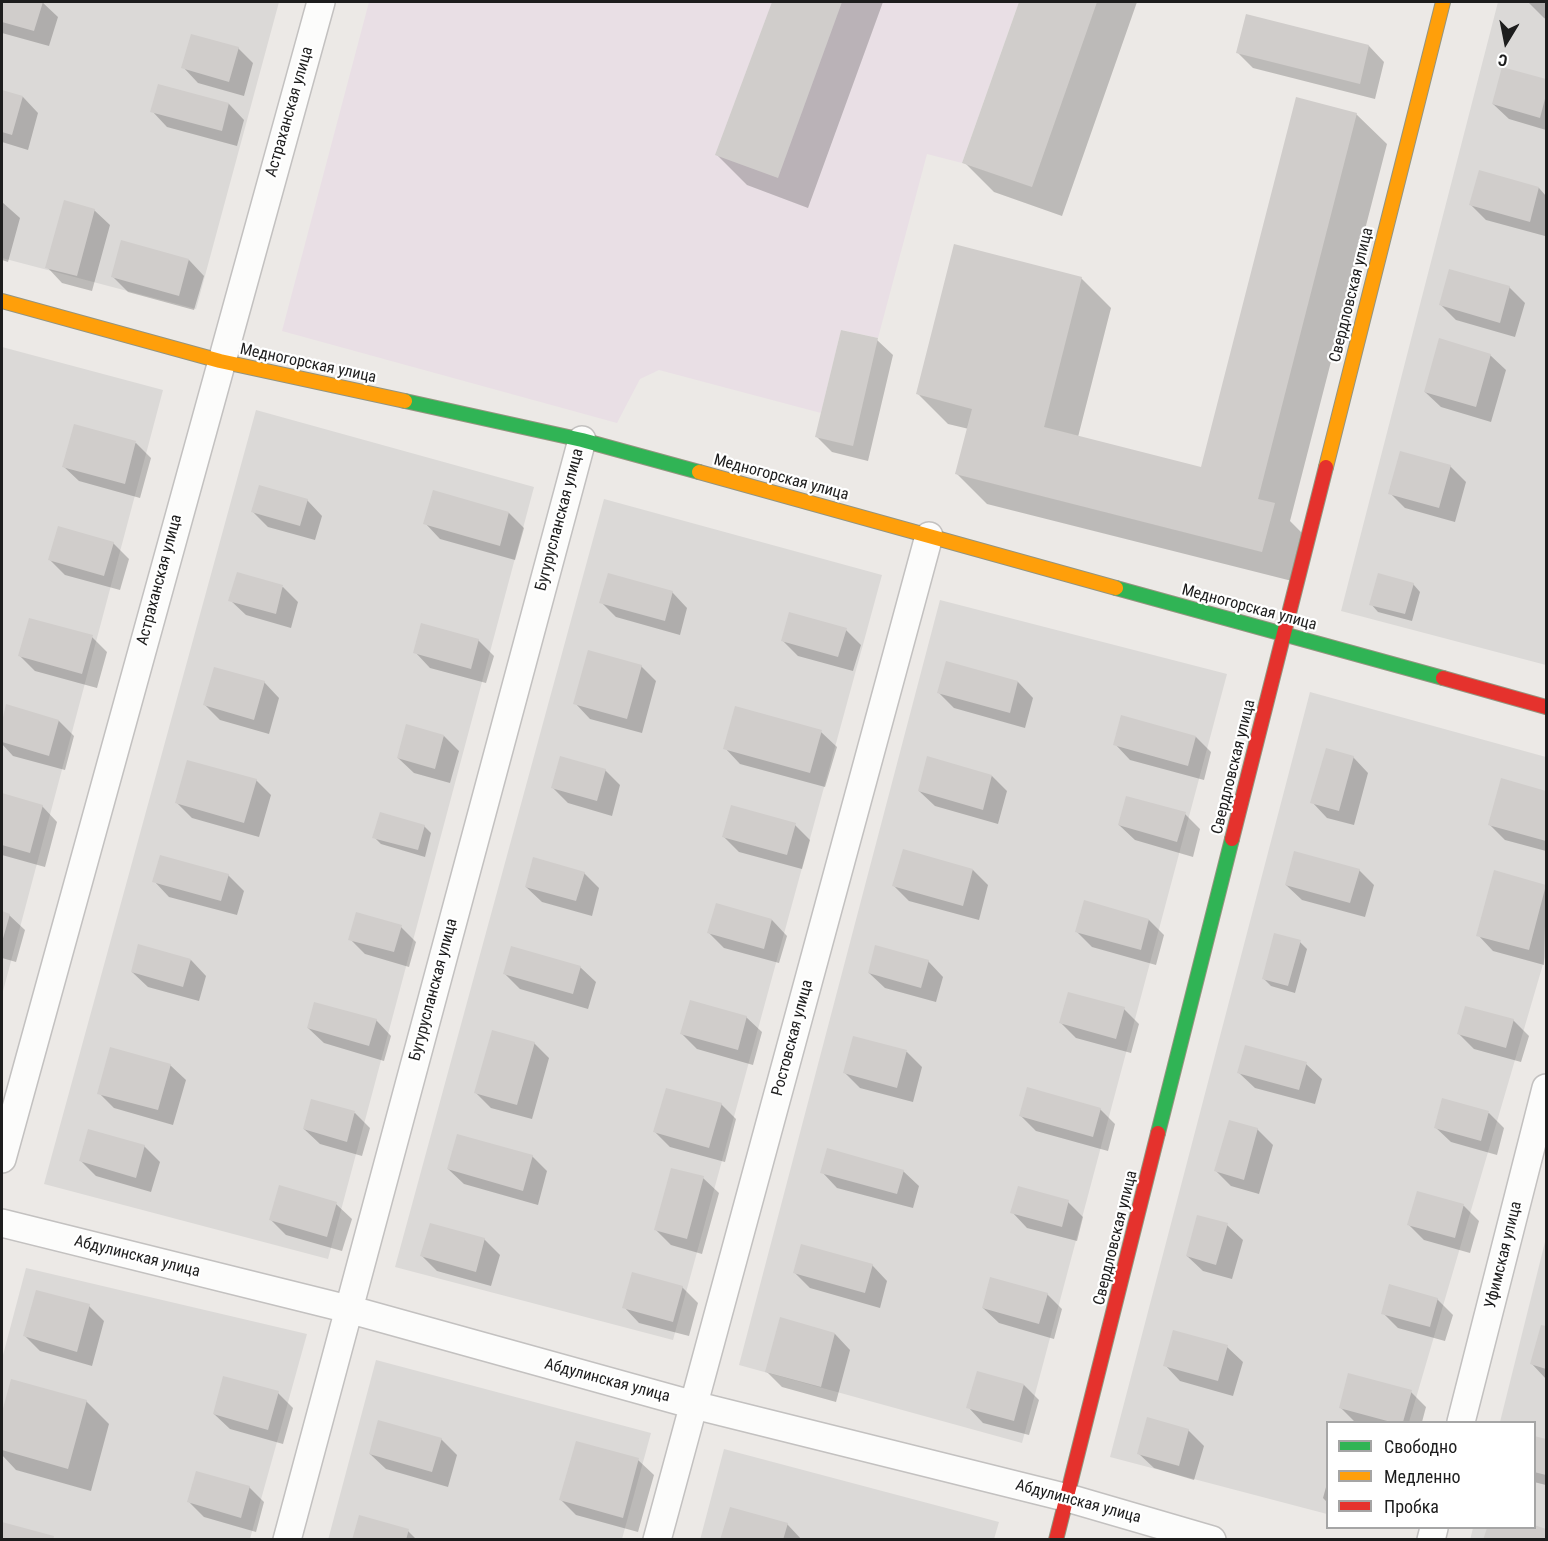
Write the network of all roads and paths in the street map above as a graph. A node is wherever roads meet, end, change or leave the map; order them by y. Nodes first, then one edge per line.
1 (321, 2) edge
2 (1443, 2) edge
3 (2, 301) edge
4 (220, 361) junction
5 (582, 440) junction
6 (929, 536) junction
7 (1284, 634) junction
8 (1546, 706) edge
9 (1546, 1088) edge
10 (2, 1159) edge
11 (2, 1223) edge
12 (348, 1309) junction
13 (694, 1405) junction
14 (1461, 1421) edge
15 (1068, 1498) junction
16 (287, 1539) edge
17 (657, 1539) edge
18 (1056, 1539) edge
19 (1212, 1539) edge

1 - 4 street, Астраханская улица
2 - 7 street, Свердловская улица
3 - 4 street, Медногорская улица
4 - 5 street, Медногорская улица
4 - 10 street, Астраханская улица
5 - 6 street, Медногорская улица
5 - 12 street, Бугурусланская улица
6 - 7 street, Медногорская улица
6 - 13 street, Ростовская улица
7 - 8 street, Медногорская улица
7 - 15 street, Свердловская улица
9 - 14 street, Уфимская улица
11 - 12 street, Абдулинская улица
12 - 13 street, Абдулинская улица
12 - 16 street, Бугурусланская улица
13 - 15 street, Абдулинская улица
13 - 17 street, Ростовская улица
15 - 18 street, Свердловская улица
15 - 19 street, Абдулинская улица

